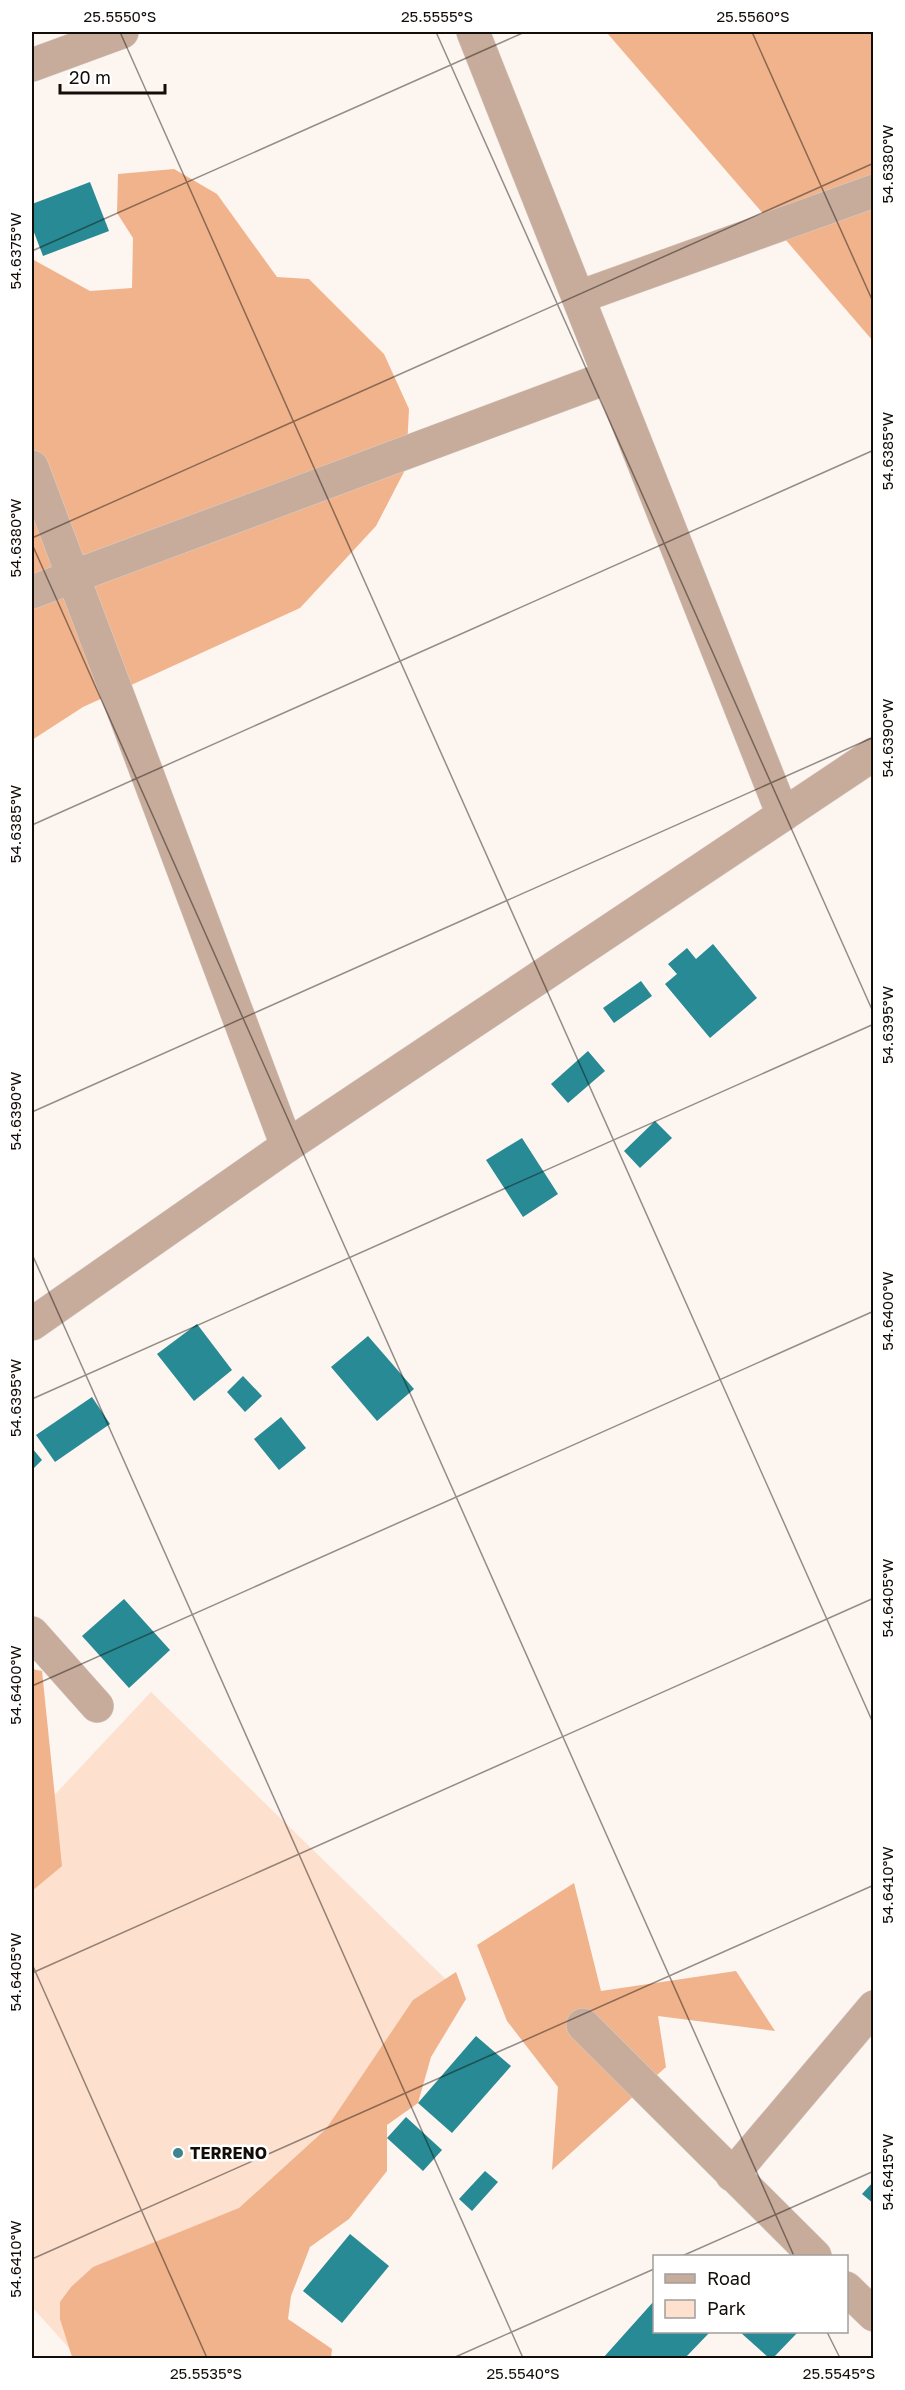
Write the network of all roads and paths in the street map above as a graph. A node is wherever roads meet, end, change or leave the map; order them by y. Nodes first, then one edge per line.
1 (122, 32) edge
2 (473, 32) edge
3 (34, 58) edge
4 (873, 191) edge
5 (579, 297) junction
6 (609, 376) junction
7 (32, 466) edge
8 (72, 577) junction
9 (32, 592) edge
10 (873, 754) edge
11 (783, 815) junction
12 (287, 1146) junction
13 (32, 1324) edge
14 (32, 1633) edge
15 (97, 1706) dead end
16 (873, 2007) edge
17 (583, 2025) dead end
18 (732, 2175) junction
19 (813, 2255) edge
20 (848, 2290) edge
21 (873, 2315) edge

1 - 3 street
2 - 5 street
4 - 5 street
5 - 6 street
6 - 8 street
6 - 11 street
7 - 8 street
8 - 9 street
8 - 12 street
10 - 11 street
11 - 12 street
12 - 13 street
14 - 15 street
16 - 18 street
17 - 18 street
18 - 19 street
20 - 21 street

